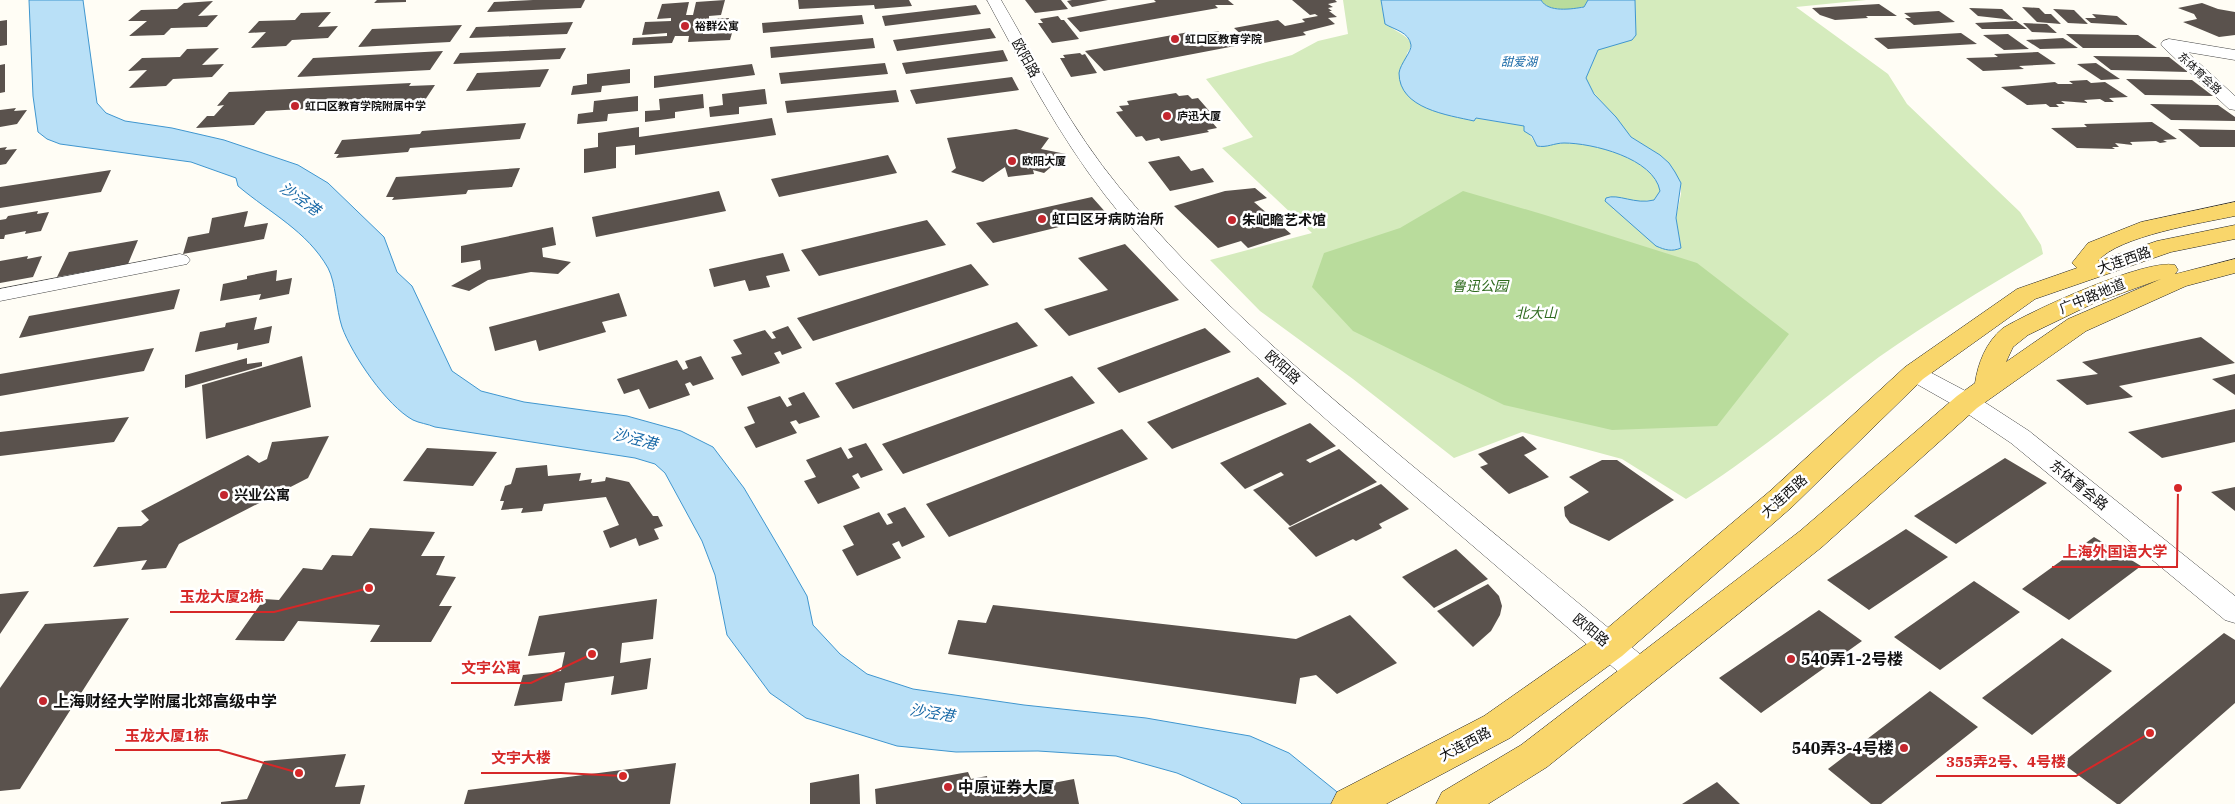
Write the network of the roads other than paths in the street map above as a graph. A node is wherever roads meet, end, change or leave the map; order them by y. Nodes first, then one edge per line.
1 (994, 0) edge
2 (2235, 55) edge
3 (2235, 105) edge
4 (2235, 209) edge
5 (2235, 220) edge
6 (2235, 232) edge
7 (2235, 251) edge
8 (180, 260) dead end
9 (2084, 263) junction
10 (2235, 266) edge
11 (0, 294) edge
12 (2026, 294) junction
13 (1914, 373) junction
14 (1978, 395) junction
15 (2235, 612) edge
16 (1610, 646) junction
17 (1641, 673) junction
18 (1350, 804) edge
19 (1455, 804) edge

1 - 16 street, 欧阳路
2 - 3 street, 东体育会路
4 - 9 main road
5 - 9 main road, 广中路地道
6 - 12 main road, 大连西路
7 - 14 main road, 广中路地道
8 - 11 street
9 - 12 main road, 广中路地道
10 - 14 main road
12 - 13 main road, 大连西路
13 - 14 street, 东体育会路
13 - 16 main road, 大连西路
14 - 15 street, 东体育会路
14 - 17 main road
16 - 17 street, 欧阳路
16 - 18 main road, 大连西路
17 - 19 main road

